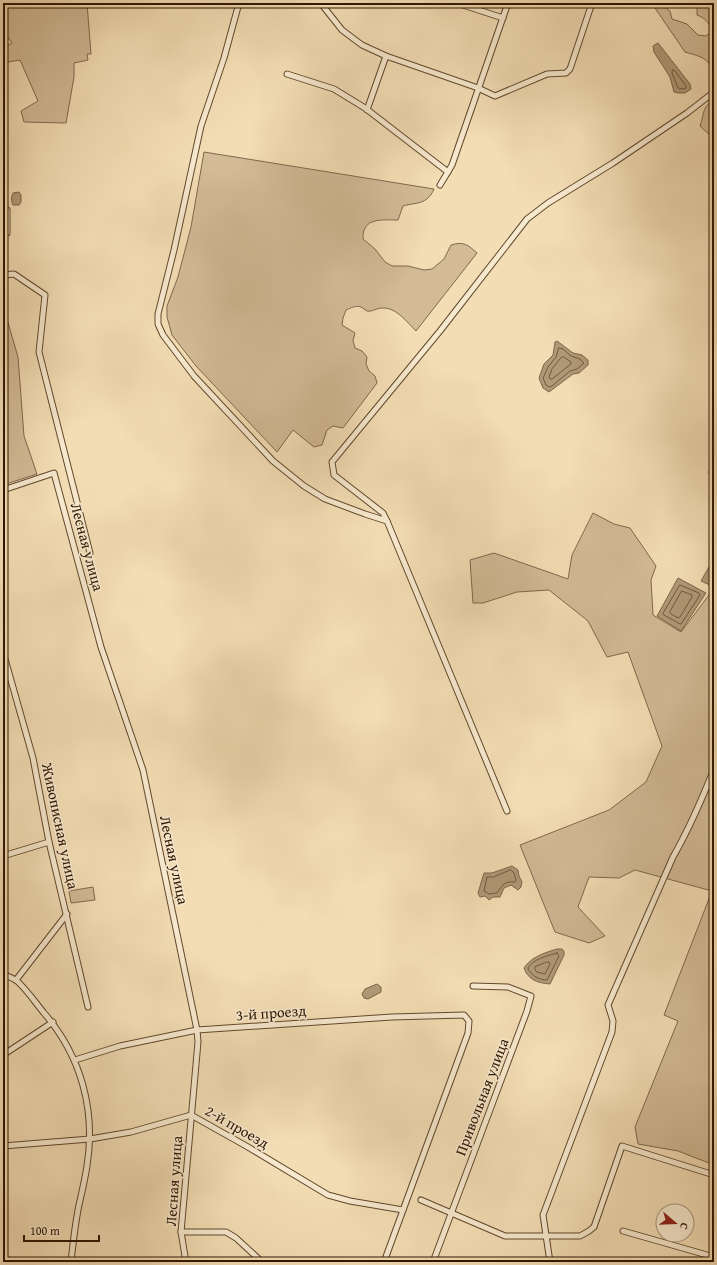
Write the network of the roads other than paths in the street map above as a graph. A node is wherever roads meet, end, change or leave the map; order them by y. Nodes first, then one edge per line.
1 (239, 3) edge
2 (322, 3) edge
3 (457, 3) edge
4 (508, 3) edge
5 (592, 3) edge
6 (503, 18) junction
7 (386, 56) junction
8 (287, 74) dead end
9 (478, 88) junction
10 (714, 92) edge
11 (367, 110) junction
12 (448, 172) junction
13 (440, 185) dead end
14 (3, 210) edge
15 (3, 232) edge
16 (3, 275) edge
17 (3, 490) edge
18 (387, 521) junction
19 (90, 553) dead end
20 (3, 652) edge
21 (714, 769) edge
22 (507, 811) dead end
23 (49, 842) junction
24 (3, 856) edge
25 (67, 914) junction
26 (3, 974) edge
27 (16, 980) junction
28 (473, 986) dead end
29 (88, 1007) dead end
30 (52, 1022) junction
31 (197, 1030) junction
32 (3, 1054) edge
33 (75, 1060) junction
34 (191, 1115) junction
35 (90, 1139) junction
36 (3, 1146) edge
37 (714, 1175) edge
38 (421, 1200) dead end
39 (403, 1210) junction
40 (452, 1214) junction
41 (623, 1231) dead end
42 (181, 1232) junction
43 (546, 1236) junction
44 (714, 1257) edge
45 (72, 1262) edge
46 (186, 1262) edge
47 (262, 1262) edge
48 (384, 1262) edge
49 (433, 1262) edge
50 (550, 1262) edge

1 - 18 street
2 - 7 street
3 - 6 street
4 - 6 street
5 - 9 street
6 - 9 street
7 - 9 street
7 - 11 street
8 - 11 street
9 - 12 street
10 - 18 street
11 - 12 street
12 - 13 street
14 - 15 street
16 - 19 street
17 - 31 street, Лесная улица
18 - 22 street
20 - 23 street, Живописная улица
21 - 43 street
23 - 24 street
23 - 25 street, Живописная улица
25 - 27 street
25 - 29 street, Живописная улица
26 - 27 street
27 - 30 street
28 - 40 street, Привольная улица
30 - 32 street
30 - 33 street
31 - 33 street, 3-й проезд
31 - 34 street, Лесная улица
31 - 39 street, 3-й проезд
33 - 35 street
34 - 35 street, 2-й проезд
34 - 39 street, 2-й проезд
34 - 42 street, Лесная улица
35 - 36 street, 2-й проезд
35 - 45 street
37 - 43 street
38 - 40 street
39 - 48 street
40 - 43 street
40 - 49 street, Привольная улица
41 - 44 street
42 - 46 street, Лесная улица
42 - 47 street
43 - 50 street

